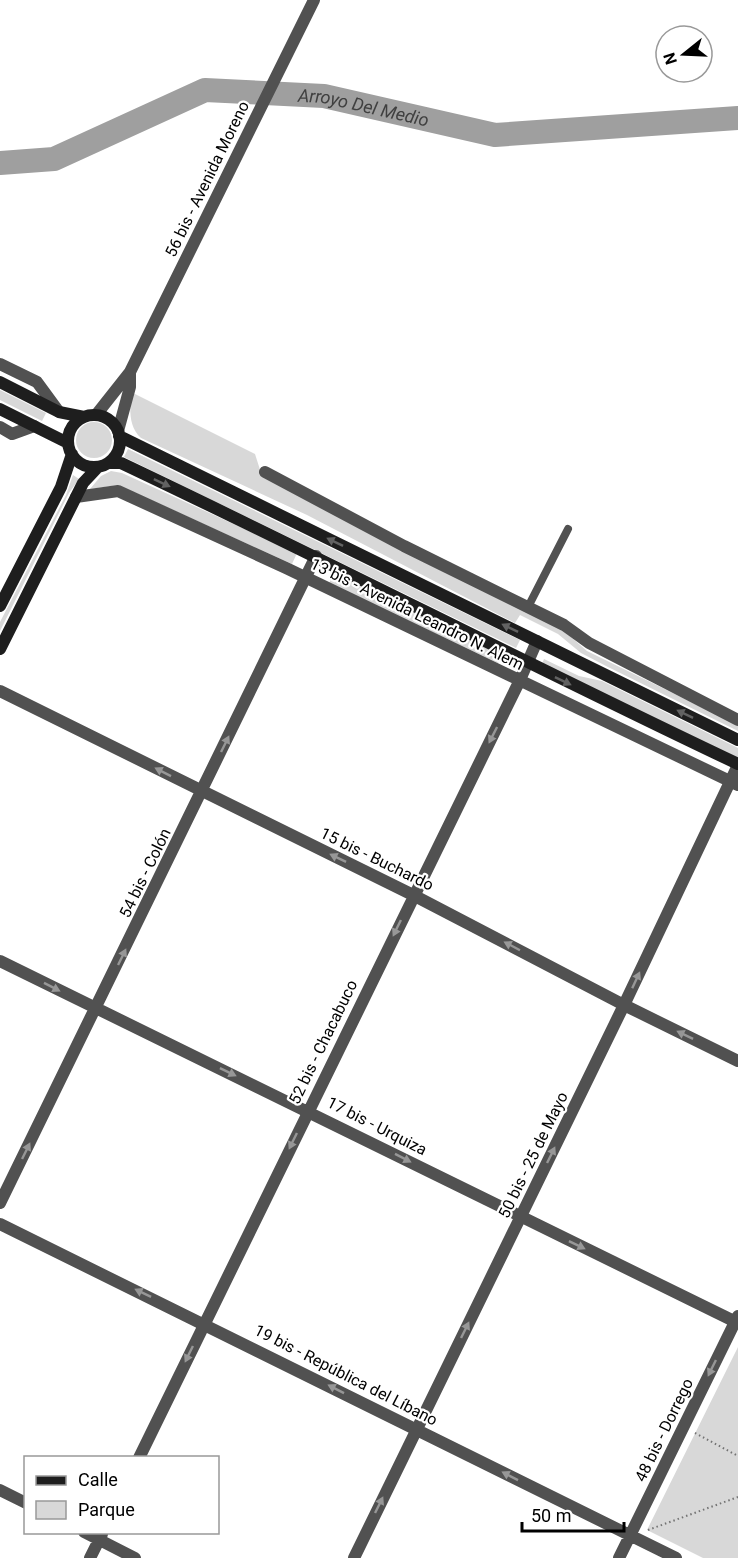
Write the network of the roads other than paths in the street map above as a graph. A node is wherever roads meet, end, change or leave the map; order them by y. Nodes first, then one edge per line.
1 (314, 0) edge
2 (0, 364) edge
3 (130, 372) junction
4 (0, 382) edge
5 (0, 409) edge
6 (59, 412) junction
7 (90, 416) junction
8 (34, 426) junction
9 (0, 427) edge
10 (119, 434) junction
11 (70, 449) junction
12 (103, 465) junction
13 (265, 472) dead end
14 (76, 497) junction
15 (568, 529) dead end
16 (316, 556) junction
17 (305, 577) junction
18 (0, 606) edge
19 (528, 607) junction
20 (537, 641) junction
21 (0, 649) edge
22 (526, 663) junction
23 (519, 682) junction
24 (0, 691) edge
25 (738, 720) edge
26 (738, 740) edge
27 (738, 765) edge
28 (734, 783) edge
29 (202, 792) junction
30 (413, 895) junction
31 (0, 960) edge
32 (624, 1005) junction
33 (97, 1009) junction
34 (738, 1060) edge
35 (308, 1110) junction
36 (0, 1203) edge
37 (521, 1217) junction
38 (0, 1224) edge
39 (737, 1320) edge
40 (205, 1323) junction
41 (417, 1429) junction
42 (140, 1456) edge
43 (0, 1490) edge
44 (24, 1502) edge
45 (100, 1536) edge
46 (630, 1536) junction
47 (90, 1558) edge
48 (135, 1558) edge
49 (354, 1558) edge
50 (619, 1558) edge
51 (676, 1558) edge

1 - 3 street, 56 bis - Avenida Moreno
2 - 6 street
3 - 7 street, 56 bis - Avenida Moreno
3 - 10 street, 56 bis - Avenida Moreno
4 - 6 main road
5 - 8 main road
6 - 7 main road
7 - 10 main road
7 - 11 main road
8 - 9 street
8 - 11 main road
10 - 12 main road
20 -> 10 main road, 13 bis - Avenida Leandro N. Alem
11 - 12 main road
11 - 18 main road
12 - 14 main road
12 -> 16 main road, 13 bis - Avenida Leandro N. Alem
13 - 19 street
14 - 17 street, 13 bis - Avenida Leandro N. Alem
14 - 21 main road
15 - 19 lane
16 - 17 street, 54 bis - Colón
16 - 22 main road, 13 bis - Avenida Leandro N. Alem
17 - 23 street, 13 bis - Avenida Leandro N. Alem
29 -> 17 street, 54 bis - Colón
19 - 25 street
20 - 22 street, 52 bis - Chacabuco
26 -> 20 main road, 13 bis - Avenida Leandro N. Alem
22 - 23 street, 52 bis - Chacabuco
22 -> 27 main road, 13 bis - Avenida Leandro N. Alem
23 - 28 street, 13 bis - Avenida Leandro N. Alem
23 -> 30 street, 52 bis - Chacabuco
29 -> 24 street, 15 bis - Buchardo
27 - 28 street, 50 bis - 25 de Mayo
32 -> 28 street, 50 bis - 25 de Mayo
30 -> 29 street, 15 bis - Buchardo
33 -> 29 street, 54 bis - Colón
32 -> 30 street, 15 bis - Buchardo
30 -> 35 street, 52 bis - Chacabuco
31 -> 33 street, 17 bis - Urquiza
34 -> 32 street, 15 bis - Buchardo
37 -> 32 street, 50 bis - 25 de Mayo
33 -> 35 street, 17 bis - Urquiza
36 -> 33 street, 54 bis - Colón
35 -> 37 street, 17 bis - Urquiza
35 -> 40 street, 52 bis - Chacabuco
37 -> 39 street, 17 bis - Urquiza
41 -> 37 street, 50 bis - 25 de Mayo
40 -> 38 street, 19 bis - República del Líbano
39 -> 46 street, 48 bis - Dorrego
41 -> 40 street, 19 bis - República del Líbano
40 -> 42 street, 52 bis - Chacabuco
46 -> 41 street, 19 bis - República del Líbano
49 -> 41 street, 50 bis - 25 de Mayo
43 - 44 street
45 - 47 street
45 - 48 street
46 - 50 street, 48 bis - Dorrego
46 - 51 street, 19 bis - República del Líbano

